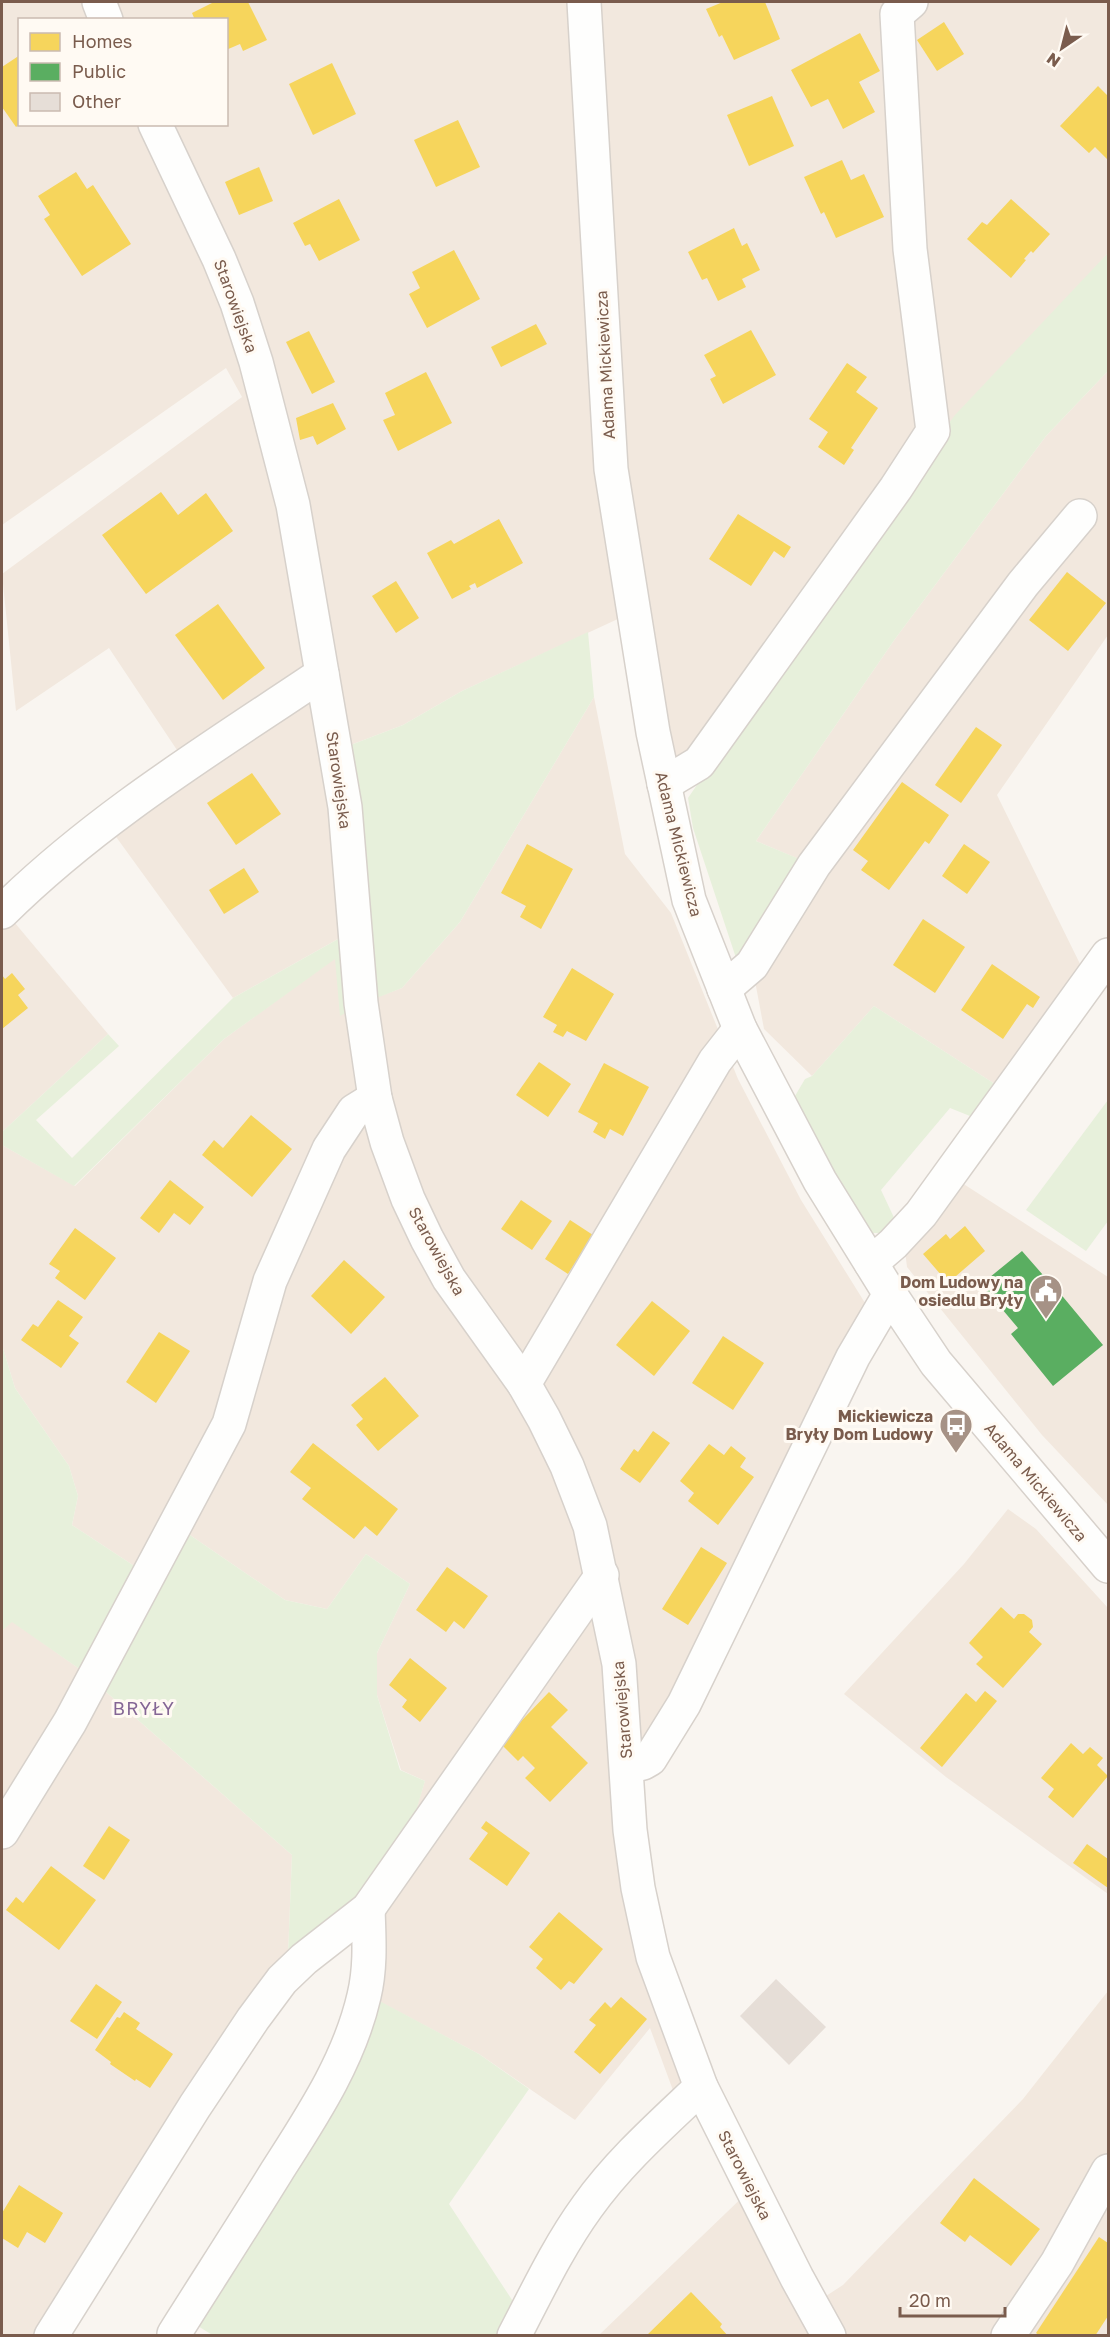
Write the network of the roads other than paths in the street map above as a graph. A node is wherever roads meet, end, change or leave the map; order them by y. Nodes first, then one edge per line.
1 (99, 2) edge
2 (584, 2) edge
3 (911, 2) edge
4 (105, 18) edge
5 (156, 126) edge
6 (1080, 516) dead end
7 (322, 674) junction
8 (664, 784) junction
9 (2, 912) edge
10 (1108, 955) edge
11 (724, 989) junction
12 (740, 1029) junction
13 (375, 1098) junction
14 (871, 1263) junction
15 (890, 1293) junction
16 (524, 1384) junction
17 (1102, 1548) edge
18 (602, 1575) junction
19 (627, 1767) junction
20 (2, 1832) edge
21 (368, 1910) junction
22 (701, 2087) junction
23 (1108, 2171) edge
24 (174, 2334) edge
25 (51, 2336) edge
26 (514, 2336) edge
27 (829, 2336) edge
28 (1008, 2336) edge

1 - 4 street
2 - 8 street, Adama Mickiewicza
3 - 8 street
5 - 7 street, Starowiejska
6 - 11 street
7 - 9 street
7 - 13 street, Starowiejska
8 - 11 street, Adama Mickiewicza
10 - 14 street
11 - 12 street, Adama Mickiewicza
12 - 14 street, Adama Mickiewicza
12 - 16 street
13 - 16 street, Starowiejska
13 - 20 street
14 - 15 street, Adama Mickiewicza
15 - 17 street, Adama Mickiewicza
15 - 19 street
16 - 18 street, Starowiejska
18 - 19 street, Starowiejska
18 - 21 street
19 - 22 street, Starowiejska
21 - 24 street
21 - 25 street
22 - 26 street
22 - 27 street, Starowiejska
23 - 28 street

